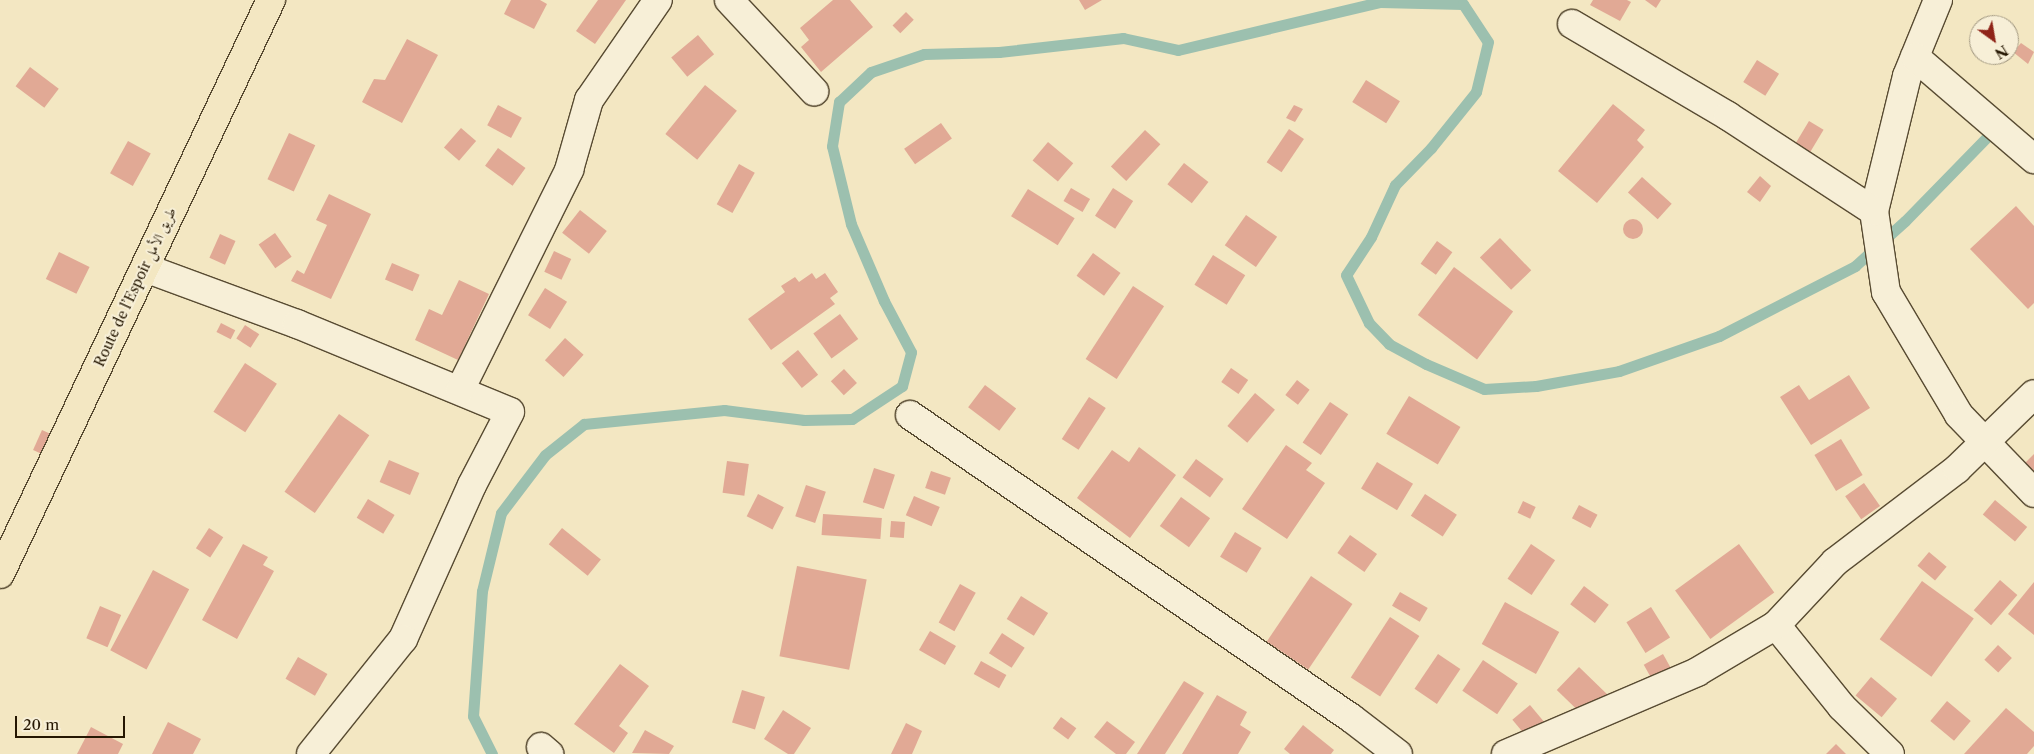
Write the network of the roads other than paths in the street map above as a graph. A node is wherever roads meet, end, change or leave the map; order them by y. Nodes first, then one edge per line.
1 (270, 0) edge
2 (658, 0) edge
3 (729, 0) edge
4 (1938, 0) edge
5 (1572, 24) dead end
6 (1915, 57) junction
7 (814, 91) dead end
8 (2034, 159) edge
9 (1874, 211) junction
10 (145, 268) junction
11 (460, 390) junction
12 (2034, 394) edge
13 (910, 415) dead end
14 (1984, 443) junction
15 (2034, 493) edge
16 (0, 574) edge
17 (1776, 625) junction
18 (311, 754) edge
19 (1398, 754) edge
20 (1506, 754) edge
21 (1890, 754) edge

1 - 10 highway, Route de l’Espoir طريق الأمل
2 - 11 street
3 - 7 street
4 - 6 street
5 - 9 street
6 - 8 street
6 - 9 street
9 - 14 street
10 - 11 street
10 - 16 highway, Route de l’Espoir طريق الأمل
11 - 18 street
12 - 14 street
13 - 19 street
14 - 15 street
14 - 17 street
17 - 20 street
17 - 21 street

